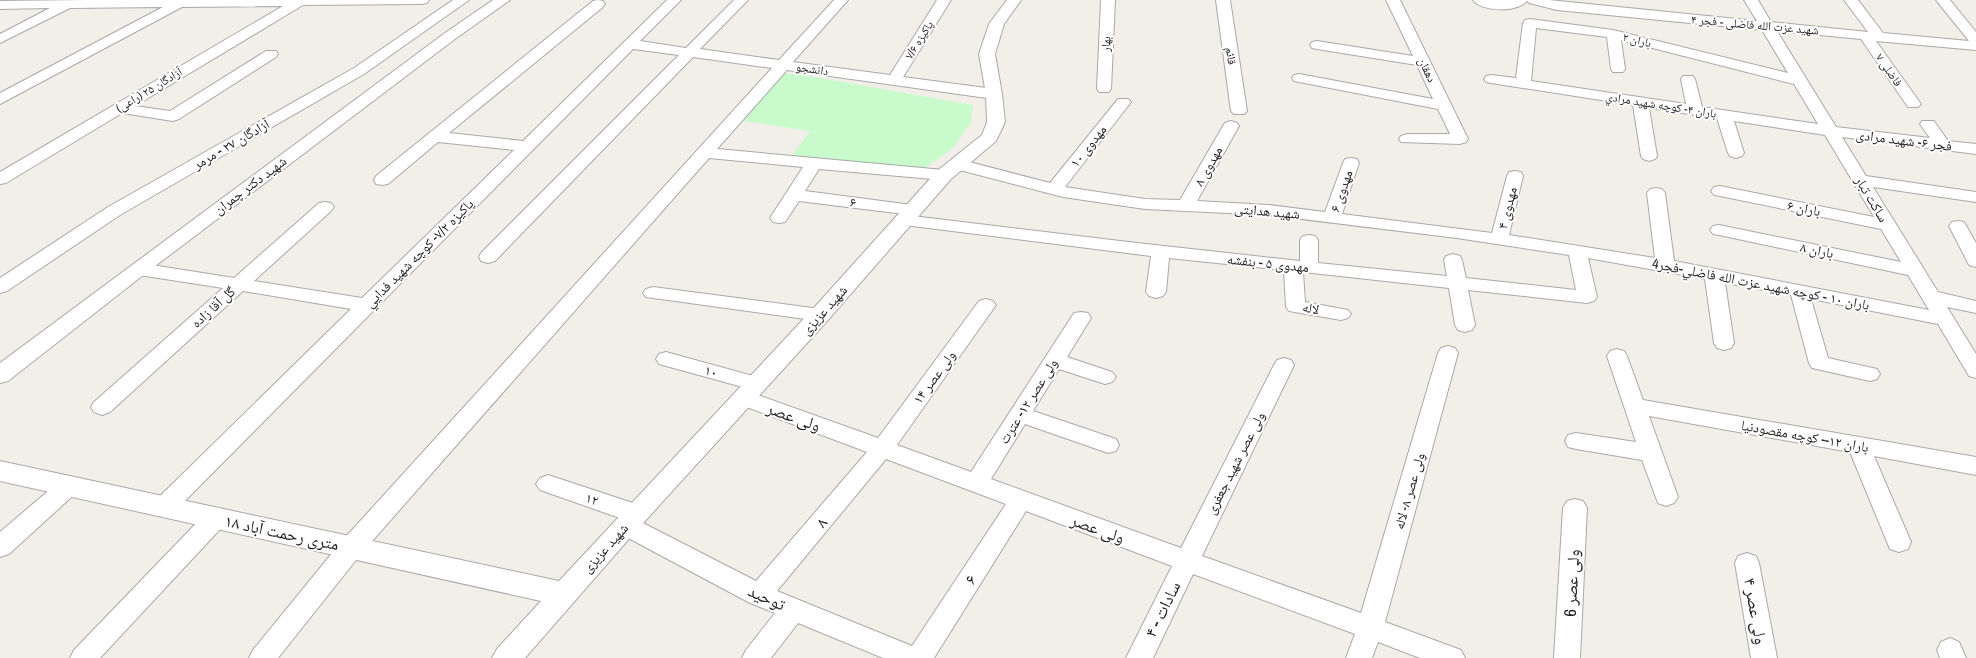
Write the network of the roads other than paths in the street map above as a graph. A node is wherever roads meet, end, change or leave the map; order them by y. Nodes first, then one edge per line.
1 (4, 0) edge
2 (422, 0) edge
3 (462, 0) edge
4 (504, 0) edge
5 (674, 0) edge
6 (741, 0) edge
7 (840, 0) edge
8 (944, 0) edge
9 (1014, 0) edge
10 (1108, 0) edge
11 (1223, 0) edge
12 (1393, 0) edge
13 (1480, 0) edge
14 (1521, 0) edge
15 (1534, 0) edge
16 (1751, 0) edge
17 (1851, 0) edge
18 (1943, 0) edge
19 (396, 1) edge
20 (299, 2) junction
21 (180, 3) junction
22 (0, 4) edge
23 (69, 4) junction
24 (598, 4) dead end
25 (1602, 5) edge
26 (1768, 26) junction
27 (1613, 34) junction
28 (1872, 36) junction
29 (0, 39) edge
30 (1976, 41) edge
31 (629, 44) junction
32 (1317, 45) dead end
33 (1976, 46) edge
34 (689, 52) junction
35 (271, 54) dead end
36 (1423, 62) junction
37 (783, 65) junction
38 (1618, 69) dead end
39 (1299, 78) dead end
40 (1491, 79) dead end
41 (1688, 79) dead end
42 (894, 80) junction
43 (1801, 81) junction
44 (1523, 84) junction
45 (1104, 89) dead end
46 (994, 94) junction
47 (0, 99) edge
48 (1122, 102) dead end
49 (1640, 102) junction
50 (1913, 104) dead end
51 (1444, 106) junction
52 (120, 108) junction
53 (1695, 110) junction
54 (1240, 111) dead end
55 (1724, 115) junction
56 (1928, 124) dead end
57 (1231, 126) dead end
58 (1832, 131) junction
59 (436, 136) junction
60 (1407, 139) dead end
61 (1943, 145) junction
62 (526, 146) junction
63 (1976, 149) edge
64 (704, 153) junction
65 (1736, 153) dead end
66 (1649, 156) dead end
67 (814, 163) junction
68 (1351, 163) dead end
69 (951, 170) junction
70 (1514, 176) dead end
71 (0, 179) edge
72 (382, 180) dead end
73 (1861, 180) junction
74 (1054, 190) junction
75 (1720, 191) dead end
76 (1656, 193) dead end
77 (794, 194) junction
78 (1976, 197) edge
79 (1186, 206) junction
80 (325, 208) dead end
81 (908, 215) junction
82 (779, 218) dead end
83 (1332, 218) junction
84 (1888, 225) junction
85 (1958, 226) dead end
86 (1719, 230) dead end
87 (1499, 239) junction
88 (1309, 240) dead end
89 (1161, 251) junction
90 (1577, 252) junction
91 (488, 257) dead end
92 (1453, 260) dead end
93 (1976, 261) edge
94 (1301, 266) junction
95 (1664, 266) junction
96 (139, 268) junction
97 (1916, 271) junction
98 (1714, 275) junction
99 (1457, 283) junction
100 (237, 286) junction
101 (0, 287) edge
102 (1799, 291) junction
103 (1156, 292) dead end
104 (653, 293) dead end
105 (1932, 297) junction
106 (367, 305) junction
107 (986, 305) dead end
108 (1976, 307) edge
109 (1341, 314) dead end
110 (820, 315) junction
111 (1081, 318) dead end
112 (1945, 319) junction
113 (1465, 325) dead end
114 (1724, 343) dead end
115 (1448, 353) dead end
116 (1617, 356) dead end
117 (666, 359) dead end
118 (1054, 360) junction
119 (1284, 365) dead end
120 (1976, 371) edge
121 (1870, 374) dead end
122 (0, 375) edge
123 (1105, 377) dead end
124 (750, 391) junction
125 (102, 406) dead end
126 (1634, 406) junction
127 (1019, 414) junction
128 (1576, 441) dead end
129 (1108, 445) dead end
130 (1858, 445) junction
131 (882, 449) junction
132 (1651, 453) junction
133 (1976, 466) edge
134 (0, 471) edge
135 (976, 483) junction
136 (548, 484) dead end
137 (69, 486) junction
138 (1666, 498) dead end
139 (1021, 500) junction
140 (164, 506) junction
141 (1575, 508) dead end
142 (216, 518) junction
143 (632, 519) junction
144 (1899, 542) dead end
145 (0, 547) edge
146 (351, 548) junction
147 (1186, 560) junction
148 (1747, 564) dead end
149 (564, 594) junction
150 (759, 595) junction
151 (793, 609) junction
152 (1370, 628) junction
153 (875, 651) edge
154 (83, 658) edge
155 (262, 658) edge
156 (507, 658) edge
157 (755, 658) edge
158 (912, 658) edge
159 (919, 658) edge
160 (1138, 658) edge
161 (1359, 658) edge
162 (1452, 658) edge
163 (1567, 658) edge
164 (1764, 658) edge

1 - 22 street
2 - 19 street
3 - 101 street, آزادگان ۲۷ - مرمر
4 - 96 street, شهید دکتر چمران
5 - 31 street, پاکیزه ۷/۲- كوچه شهيد فدايي
6 - 34 street
7 - 37 street
8 - 42 street, پاکیزه ۷/۶
9 - 46 street, شهید عزیزی
10 - 45 street, بهار
11 - 54 street, قائم
12 - 36 street, دهقان
13 - 14 street
15 - 25 street, شهید عزت الله فاضلی - فجر ۴
16 - 26 street, ساکت تبار
17 - 28 street, فاضلی ۷
18 - 30 street
19 - 20 street
20 - 21 street
20 - 52 street, آزادگان ۲۵ (راعی)
21 - 23 street
21 - 47 street
22 - 23 street
23 - 29 street
24 - 59 street
25 - 26 street, شهید عزت الله فاضلی - فجر ۴
26 - 28 street, شهید عزت الله فاضلی - فجر ۴
26 - 43 street, ساکت تبار
27 - 38 street
27 - 43 street, باران ۲
27 - 44 street, باران ۲
28 - 33 street, شهید عزت الله فاضلی - فجر ۴
28 - 50 street, فاضلی ۷
31 - 34 street, دانشجو
31 - 62 street, پاکیزه ۷/۲- كوچه شهيد فدايي
32 - 36 street
34 - 37 street, دانشجو
34 - 91 street
35 - 52 street
36 - 51 street, دهقان
37 - 42 street, دانشجو
37 - 64 street
39 - 51 street
40 - 44 street, باران ۴- كوچه شهيد مرادي
41 - 53 street
42 - 46 street, دانشجو
43 - 58 street, ساکت تبار
44 - 49 street, باران ۴- كوچه شهيد مرادي
46 - 69 street, شهید عزیزی
48 - 74 street, مهدوی ۱۰
49 - 53 street, باران ۴- كوچه شهيد مرادي
49 - 66 street
51 - 60 street, دهقان
52 - 71 street, آزادگان ۲۵ (راعی)
53 - 55 street, باران ۴- كوچه شهيد مرادي
55 - 58 street, باران ۴- كوچه شهيد مرادي
55 - 65 street
56 - 61 street
57 - 79 street, مهدوی ۸
58 - 61 street, فجر ۶- شهید مرادی
58 - 73 street, ساکت تبار
59 - 62 street
59 - 72 street
61 - 63 street, فجر ۶- شهید مرادی
62 - 106 street, پاکیزه ۷/۲- كوچه شهيد فدايي
64 - 67 street, شهید هدایتی
64 - 146 street
67 - 69 street, شهید هدایتی
67 - 77 street
68 - 83 street, مهدوی ۶
69 - 74 street, شهید هدایتی
69 - 81 street, شهید عزیزی
70 - 87 street, مهدوی ۴
73 - 78 street
73 - 84 street, ساکت تبار
74 - 79 street, شهید هدایتی
75 - 84 street, باران ۶
76 - 95 street
77 - 81 street, ۶
77 - 82 street
79 - 83 street, شهید هدایتی
80 - 100 street, گل آقا زاده
81 - 89 street, مهدوی ۵ - بنفشه
81 - 110 street, شهید عزیزی
83 - 87 street, شهید هدایتی
84 - 97 street, ساکت تبار
85 - 93 street
86 - 97 street, باران ۸
87 - 90 street, شهید هدایتی
88 - 94 street
89 - 94 street, مهدوی ۵ - بنفشه
89 - 103 street
90 - 95 street, باران ۱۰ - كوچه شهيد عزت الله فاضلي-فجر4
90 - 99 street, مهدوی ۵ - بنفشه
92 - 99 street
94 - 99 street, مهدوی ۵ - بنفشه
94 - 109 street, لاله
95 - 98 street, باران ۱۰ - كوچه شهيد عزت الله فاضلي-فجر4
96 - 100 street
96 - 122 street, شهید دکتر چمران
97 - 105 street, ساکت تبار
98 - 102 street, باران ۱۰ - كوچه شهيد عزت الله فاضلي-فجر4
98 - 114 street
99 - 113 street
100 - 106 street
100 - 125 street, گل آقا زاده
102 - 112 street, باران ۱۰ - كوچه شهيد عزت الله فاضلي-فجر4
102 - 121 street
104 - 110 street
105 - 108 street
105 - 112 street, ساکت تبار
106 - 140 street, پاکیزه ۷/۲- كوچه شهيد فدايي
107 - 131 street, ولی عصر ۱۴
110 - 124 street, شهید عزیزی
111 - 118 street, ولی عصر ۱۲- عترت
112 - 120 street, ساکت تبار
115 - 152 street, ولی عصر ۸- لاله
116 - 126 street
117 - 124 street, ۱۰
118 - 123 street
118 - 127 street, ولی عصر ۱۲- عترت
119 - 147 street, ولی عصر شهید جعفری
124 - 131 street, ولی عصر
124 - 143 street, شهید عزیزی
126 - 130 street, باران ۱۲-- كوچه مقصودنيا
126 - 132 street
127 - 129 street
127 - 135 street, ولی عصر ۱۲- عترت
128 - 132 street
130 - 133 street, باران ۱۲-- كوچه مقصودنيا
130 - 144 street
131 - 135 street, ولی عصر
131 - 150 street, ۸
132 - 138 street
134 - 137 street, ۱۸ متری رحمت آباد
135 - 139 street, ولی عصر
136 - 143 street, ۱۲
137 - 140 street, ۱۸ متری رحمت آباد
137 - 145 street
139 - 147 street, ولی عصر
139 - 159 street, ۶
140 - 142 street, ۱۸ متری رحمت آباد
141 - 163 street, ولی عصر 6
142 - 146 street, ۱۸ متری رحمت آباد
142 - 154 street
143 - 149 street, شهید عزیزی
143 - 150 street, توحید
146 - 149 street, ۱۸ متری رحمت آباد
146 - 155 street
147 - 152 street, ولی عصر
147 - 160 street, ۴ - سادات
148 - 164 street, ولی عصر ۴
149 - 156 street, شهید عزیزی
150 - 151 street, توحید
151 - 153 street, توحید
151 - 157 street
152 - 161 street, ولی عصر ۸- لاله
152 - 162 street, ولی عصر
153 - 158 street, توحید

